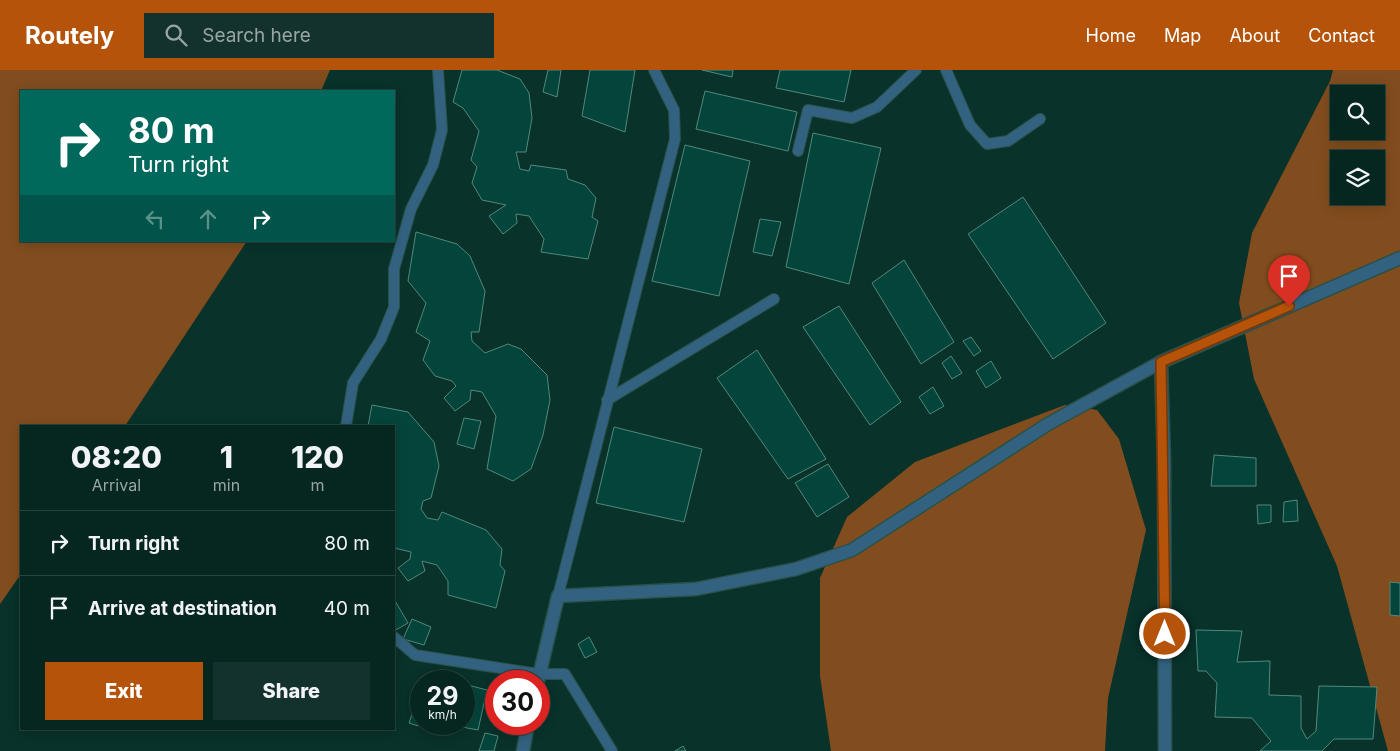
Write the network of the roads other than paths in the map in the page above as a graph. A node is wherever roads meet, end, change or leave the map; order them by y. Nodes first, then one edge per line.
1 (438, 70) edge
2 (654, 70) edge
3 (916, 70) edge
4 (946, 70) edge
5 (1040, 119) dead end
6 (798, 151) dead end
7 (1400, 258) edge
8 (774, 298) dead end
9 (1161, 362) junction
10 (607, 400) junction
11 (346, 425) edge
12 (558, 596) junction
13 (395, 638) edge
14 (495, 670) edge
15 (540, 670) edge
16 (550, 676) edge
17 (526, 735) edge
18 (523, 751) edge
19 (612, 751) edge
20 (1165, 751) edge

1 - 11 lane
2 - 10 lane
3 - 6 lane
4 - 5 lane
7 - 9 street
8 - 10 lane
9 - 12 street
9 - 20 street
10 - 12 lane
12 - 15 street
13 - 14 lane
16 - 19 lane
17 - 18 street

